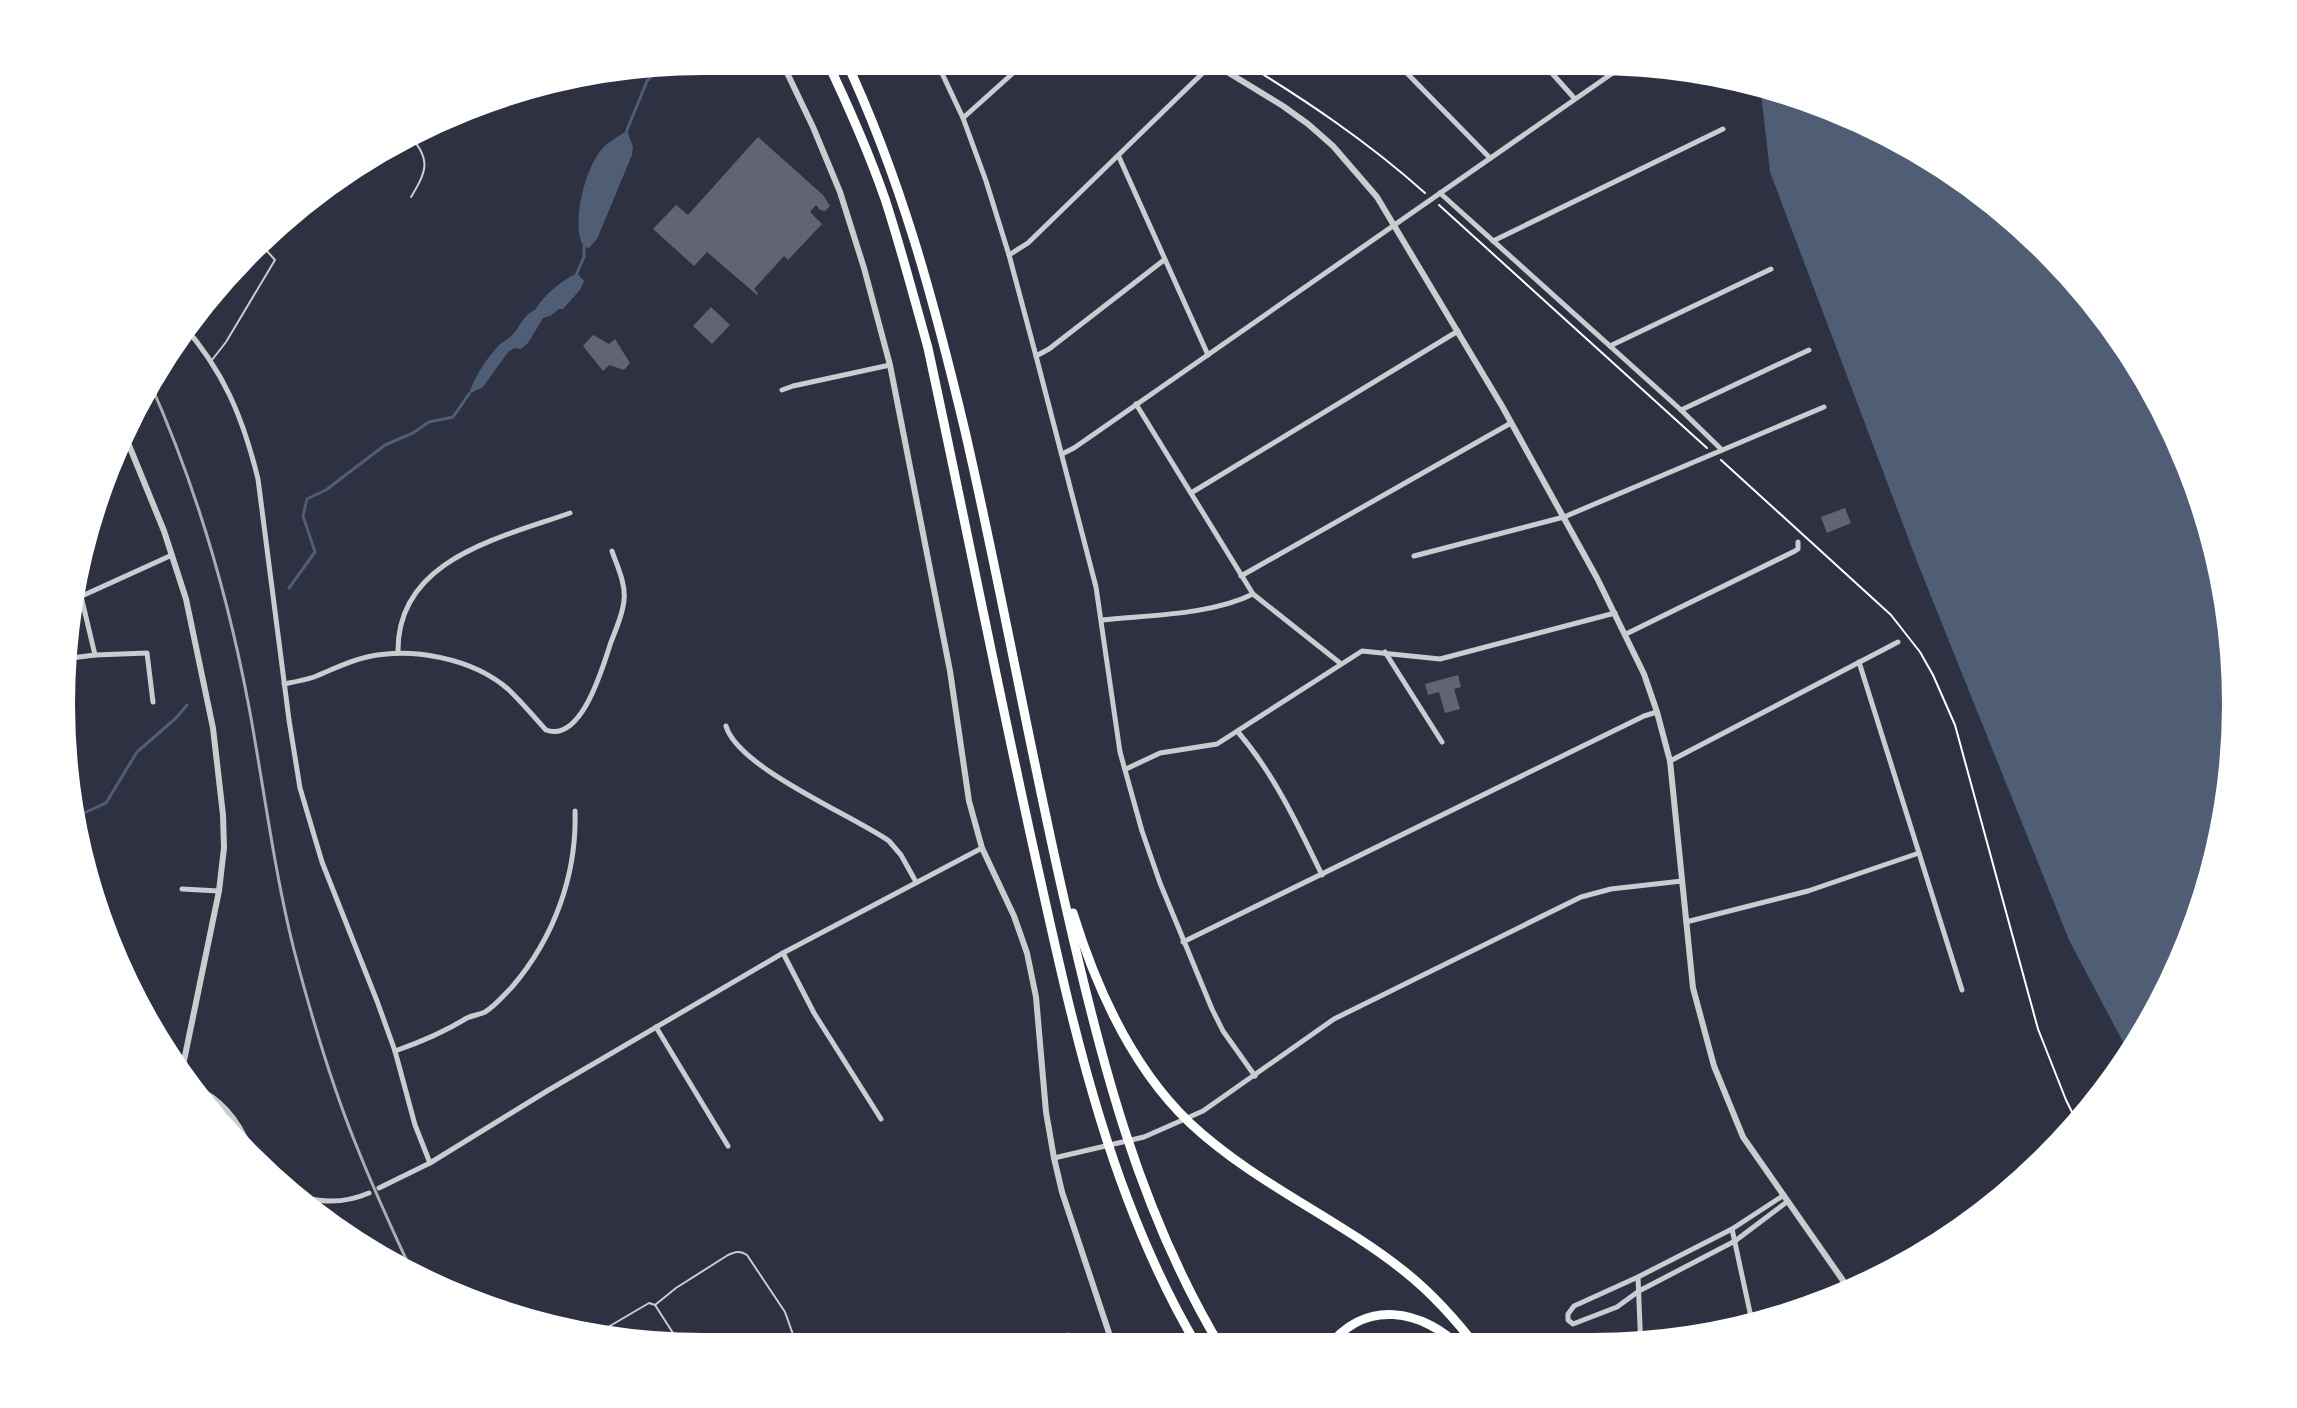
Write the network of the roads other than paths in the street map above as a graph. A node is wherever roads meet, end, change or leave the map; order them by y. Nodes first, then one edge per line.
1 (786, 70) edge
2 (831, 70) edge
3 (850, 70) edge
4 (940, 70) edge
5 (1206, 70) edge
6 (1224, 70) edge
7 (1404, 70) edge
8 (1549, 70) edge
9 (1616, 71) edge
10 (1012, 74) dead end
11 (1575, 99) junction
12 (963, 118) junction
13 (1723, 129) dead end
14 (414, 140) edge
15 (1119, 157) junction
16 (1490, 158) junction
17 (1440, 193) junction
18 (411, 197) dead end
19 (1395, 225) junction
20 (1493, 241) junction
21 (264, 248) edge
22 (1009, 255) junction
23 (1164, 260) junction
24 (1771, 269) dead end
25 (1458, 331) junction
26 (190, 334) edge
27 (1610, 346) junction
28 (1809, 350) dead end
29 (1208, 355) junction
30 (1036, 356) junction
31 (211, 361) junction
32 (890, 365) junction
33 (782, 390) dead end
34 (1136, 404) junction
35 (1824, 407) dead end
36 (1681, 410) junction
37 (1511, 423) junction
38 (127, 441) edge
39 (1722, 450) junction
40 (1062, 454) junction
41 (1191, 493) junction
42 (570, 513) dead end
43 (1564, 517) junction
44 (1798, 542) dead end
45 (612, 551) dead end
46 (173, 554) junction
47 (1414, 556) dead end
48 (1241, 576) junction
49 (1253, 594) junction
50 (81, 596) joint
51 (1616, 613) junction
52 (1102, 620) junction
53 (1626, 634) junction
54 (1898, 642) dead end
55 (1385, 652) junction
56 (398, 653) junction
57 (95, 655) junction
58 (71, 658) edge
59 (1859, 662) junction
60 (1340, 663) junction
61 (284, 684) junction
62 (153, 702) dead end
63 (1657, 712) junction
64 (726, 726) dead end
65 (1238, 732) junction
66 (1442, 742) dead end
67 (1670, 761) junction
68 (1126, 769) junction
69 (575, 811) dead end
70 (982, 848) junction
71 (1053, 849) junction
72 (1919, 853) junction
73 (1322, 875) junction
74 (1682, 881) junction
75 (916, 882) junction
76 (182, 889) dead end
77 (219, 891) junction
78 (1686, 922) junction
79 (1183, 942) junction
80 (783, 953) junction
81 (1962, 990) dead end
82 (656, 1027) junction
83 (395, 1051) junction
84 (185, 1067) edge
85 (1255, 1076) junction
86 (200, 1089) edge
87 (881, 1119) dead end
88 (249, 1145) edge
89 (728, 1146) dead end
90 (1054, 1158) junction
91 (430, 1163) junction
92 (379, 1188) dead end
93 (369, 1193) dead end
94 (307, 1198) edge
95 (1786, 1198) junction
96 (1732, 1229) junction
97 (1735, 1241) junction
98 (1638, 1277) junction
99 (1846, 1285) edge
100 (1639, 1291) junction
101 (655, 1305) junction
102 (1751, 1317) edge
103 (603, 1330) edge
104 (1068, 1335) dead end
105 (1641, 1336) edge
106 (676, 1337) edge
107 (794, 1338) edge
108 (1059, 1338) edge
109 (1111, 1338) edge
110 (1193, 1338) edge
111 (1216, 1338) edge
112 (1335, 1338) edge
113 (1450, 1338) edge
114 (1469, 1338) edge

1 - 32 street
2 - 110 highway
3 - 71 highway
4 - 12 street
5 - 15 street
6 - 19 street
7 - 16 street
8 - 11 street
9 - 11 street
10 - 12 street
11 - 16 street
12 - 22 street
13 - 20 street
14 - 18 lane
15 - 22 street
15 - 23 street
16 - 17 street
17 - 19 street
17 - 20 street
19 - 25 street
19 - 29 street
20 - 27 street
21 - 31 lane
22 - 30 street
23 - 29 street
23 - 30 street
24 - 27 street
25 - 37 street
25 - 41 street
26 - 31 street
27 - 36 street
28 - 36 street
29 - 34 street
30 - 40 street
31 - 61 street
32 - 33 street
32 - 70 street
34 - 40 street
34 - 41 street
35 - 39 street
36 - 39 street
37 - 43 street
37 - 48 street
38 - 46 street
39 - 43 street
40 - 52 street
41 - 48 street
42 - 56 street
43 - 47 street
43 - 51 street
44 - 53 street
45 - 56 street
46 - 50 street
46 - 77 street
48 - 49 street
49 - 52 street
49 - 60 street
50 - 57 street
51 - 53 street
51 - 55 street
52 - 68 street
53 - 63 street
54 - 59 street
55 - 60 street
55 - 66 street
56 - 61 street
57 - 58 street
57 - 62 street
59 - 67 street
59 - 72 street
60 - 65 street
61 - 83 street
63 - 67 street
63 - 73 street
64 - 75 street
65 - 68 street
65 - 73 street
67 - 74 street
68 - 79 street
69 - 83 street
70 - 75 street
70 - 90 street
71 - 111 highway
71 - 114 highway
72 - 78 street
72 - 81 street
73 - 79 street
74 - 78 street
74 - 85 street
75 - 80 street
76 - 77 street
77 - 84 street
78 - 95 street
79 - 85 street
80 - 82 street
80 - 87 street
82 - 89 street
82 - 91 street
83 - 91 street
85 - 90 street
86 - 88 street
90 - 109 street
91 - 92 street
93 - 94 street
95 - 96 street
95 - 97 street
95 - 99 street
96 - 97 street
96 - 98 street
97 - 100 street
97 - 102 street
98 - 100 street
98 - 100 street
100 - 105 street
101 - 103 lane
101 - 106 lane
101 - 107 lane
104 - 108 street
112 - 113 highway

